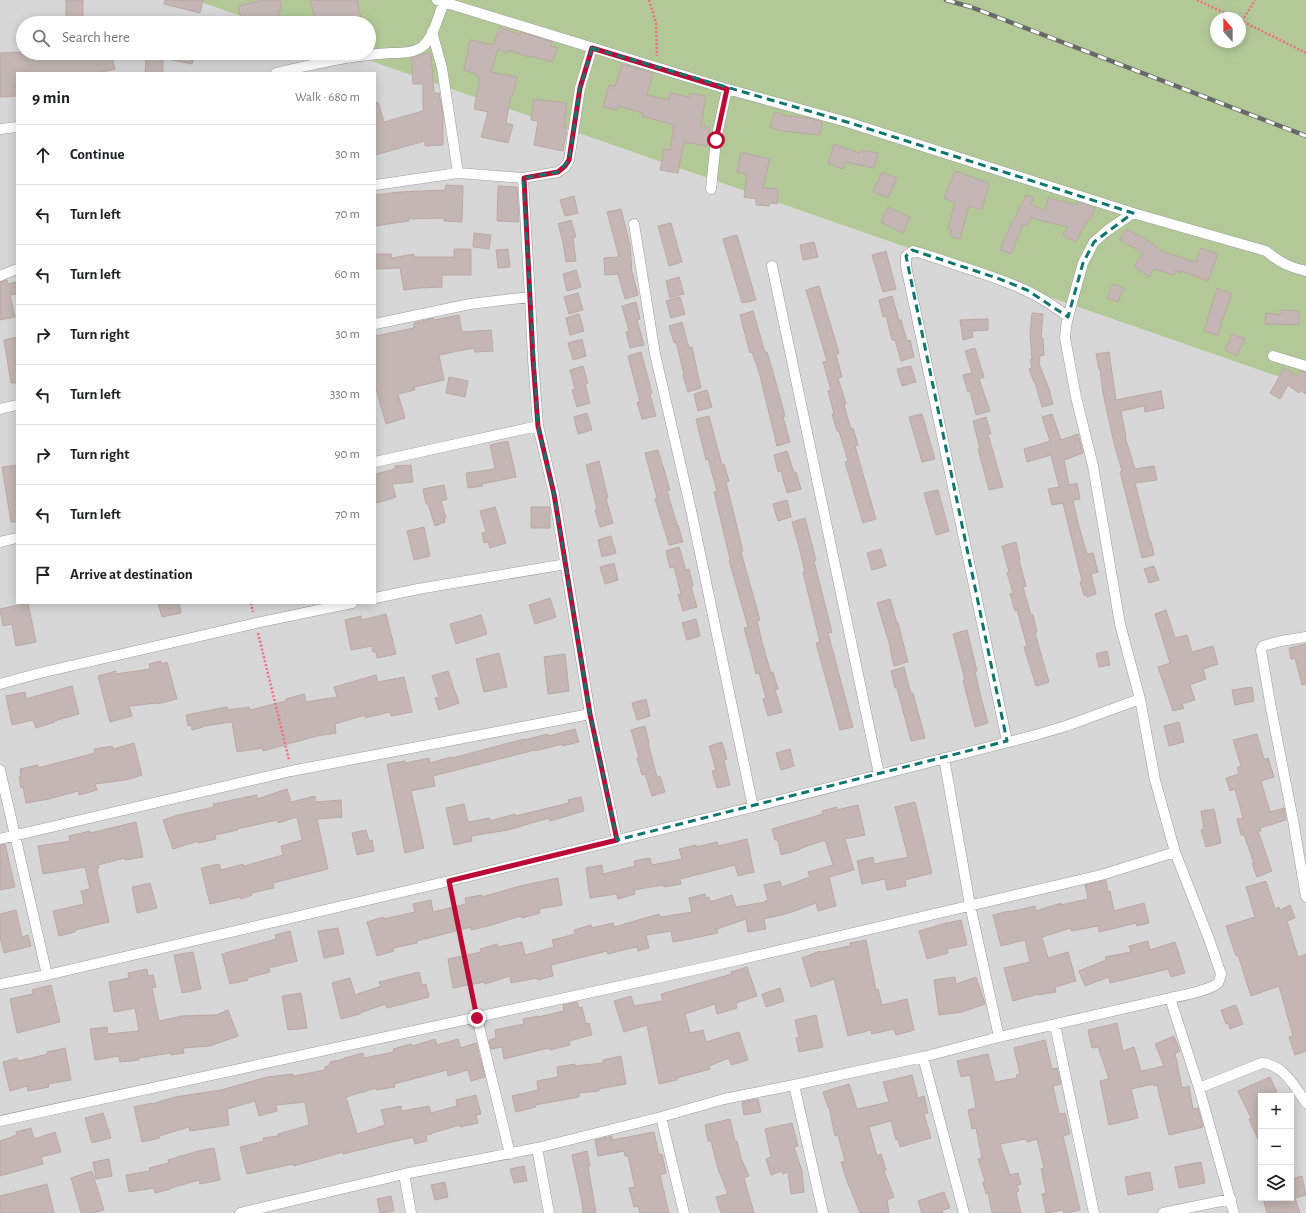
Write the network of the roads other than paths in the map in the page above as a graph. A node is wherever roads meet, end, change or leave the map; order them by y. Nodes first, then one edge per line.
1 (440, 1) edge
2 (432, 32) junction
3 (592, 48) junction
4 (376, 54) edge
5 (334, 60) edge
6 (280, 72) edge
7 (727, 89) junction
8 (16, 127) edge
9 (0, 129) edge
10 (458, 173) junction
11 (524, 178) junction
12 (376, 185) edge
13 (711, 189) dead end
14 (1133, 212) junction
15 (634, 224) dead end
16 (772, 266) dead end
17 (16, 269) edge
18 (1306, 271) edge
19 (0, 276) edge
20 (530, 297) junction
21 (1068, 316) junction
22 (376, 324) edge
23 (1273, 356) dead end
24 (1306, 366) edge
25 (16, 405) edge
26 (0, 409) edge
27 (538, 426) junction
28 (376, 462) edge
29 (16, 538) edge
30 (0, 542) edge
31 (566, 564) junction
32 (376, 598) edge
33 (347, 604) edge
34 (1306, 637) edge
35 (0, 684) edge
36 (1140, 699) junction
37 (590, 714) junction
38 (1007, 741) junction
39 (944, 758) junction
40 (0, 770) edge
41 (879, 774) junction
42 (753, 806) junction
43 (15, 836) junction
44 (0, 839) edge
45 (617, 840) junction
46 (1175, 852) junction
47 (1306, 897) edge
48 (970, 905) junction
49 (47, 975) junction
50 (0, 984) edge
51 (1170, 998) junction
52 (477, 1018) junction
53 (1054, 1025) junction
54 (999, 1037) junction
55 (923, 1057) junction
56 (794, 1085) junction
57 (1199, 1088) junction
58 (1306, 1103) edge
59 (661, 1117) junction
60 (0, 1121) edge
61 (537, 1148) junction
62 (510, 1154) junction
63 (404, 1174) junction
64 (1230, 1199) junction
65 (272, 1210) edge
66 (240, 1213) edge
67 (411, 1213) edge
68 (549, 1213) edge
69 (684, 1213) edge
70 (823, 1213) edge
71 (964, 1213) edge
72 (1094, 1213) edge
73 (1163, 1213) edge
74 (1234, 1213) edge

1 - 2 street
1 - 3 street
2 - 4 street
2 - 10 street
3 - 7 street
3 - 11 street
5 - 6 street
7 - 13 street
7 - 14 street
8 - 9 street
10 - 11 street
10 - 12 street
11 - 20 street
14 - 18 street
14 - 21 street
15 - 42 street
16 - 41 street
17 - 19 street
20 - 22 street
20 - 27 street
21 - 36 street
21 - 38 street
23 - 24 street
25 - 26 street
27 - 28 street
27 - 31 street
29 - 30 street
31 - 32 street
31 - 37 street
33 - 35 street
34 - 47 street
36 - 38 street
36 - 46 street
37 - 43 street
37 - 45 street
38 - 39 street
39 - 41 street
39 - 48 street
40 - 43 street
41 - 42 street
42 - 45 street
43 - 44 street
43 - 49 street
45 - 49 street
46 - 48 street
46 - 51 street
48 - 52 street
48 - 54 street
49 - 50 street
51 - 53 street
51 - 57 street
52 - 60 street
52 - 62 street
53 - 54 street
53 - 72 street
54 - 55 street
55 - 56 street
55 - 71 street
56 - 59 street
56 - 70 street
57 - 58 street
57 - 64 street
59 - 61 street
59 - 69 street
61 - 62 street
61 - 68 street
62 - 63 street
63 - 65 street
63 - 67 street
64 - 73 street
64 - 74 street
65 - 66 street

